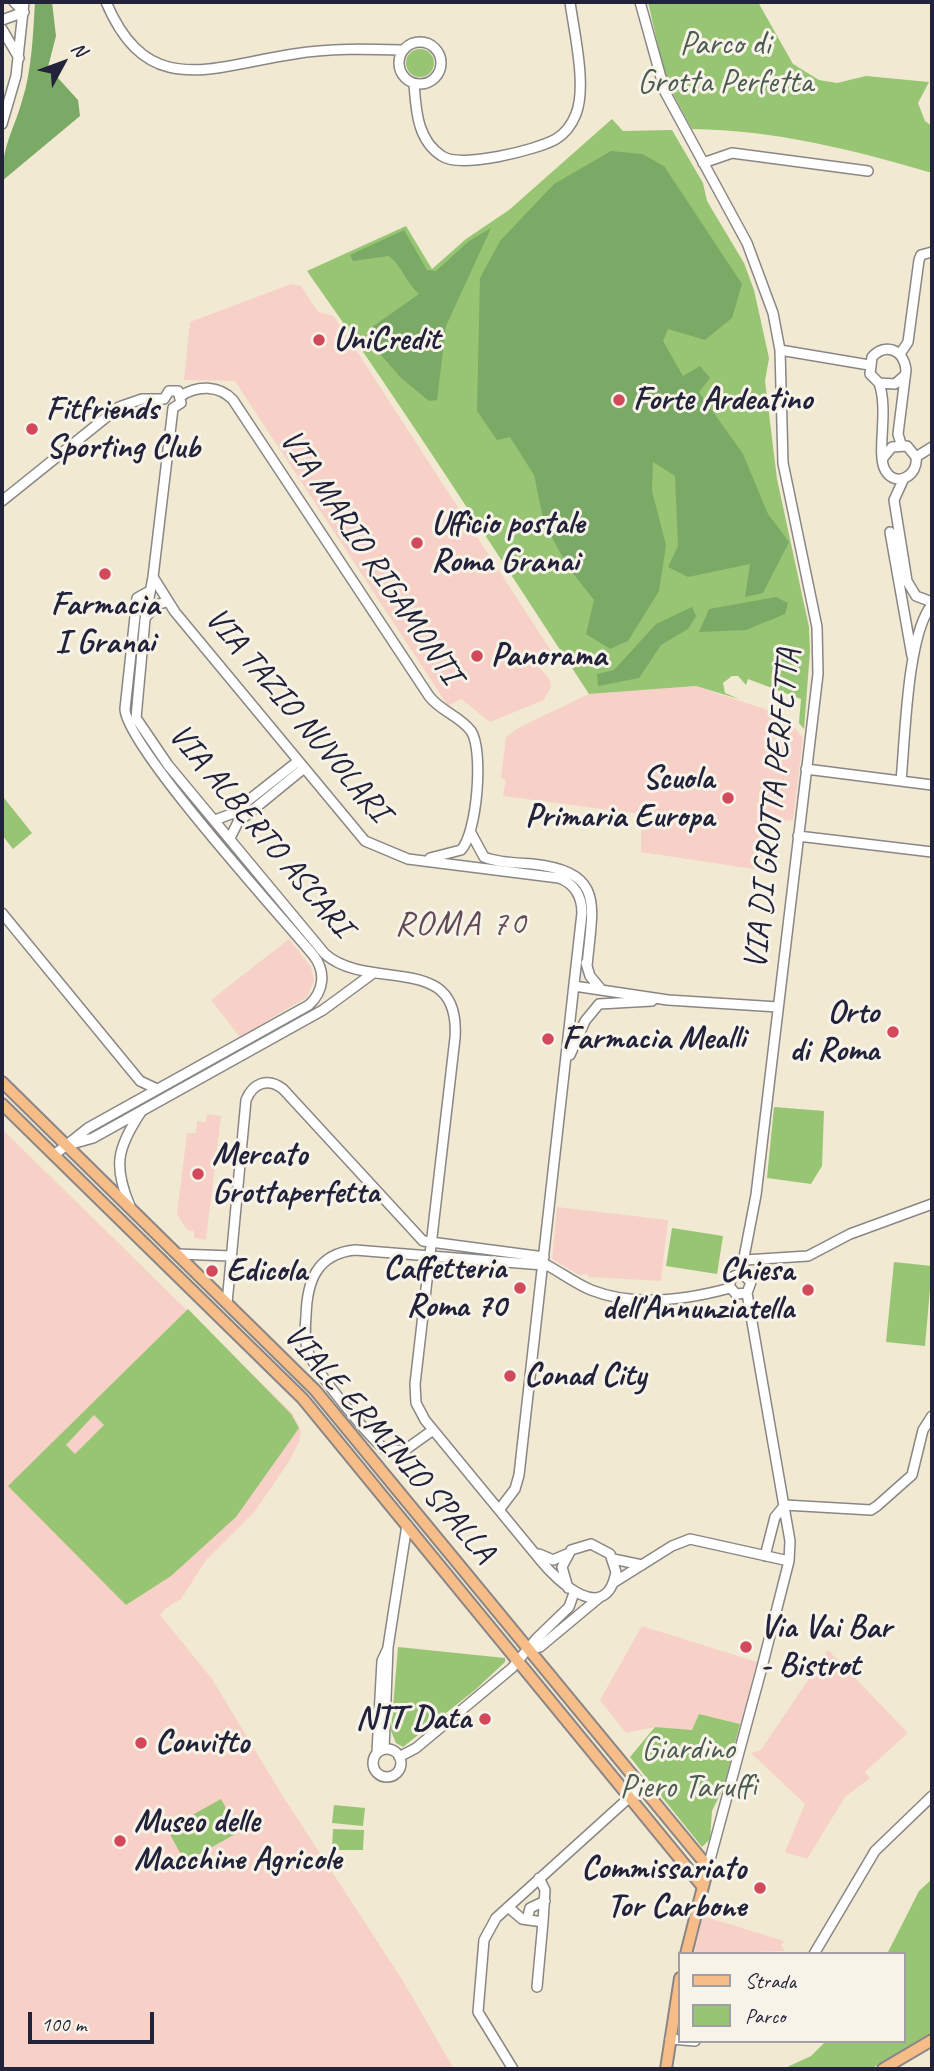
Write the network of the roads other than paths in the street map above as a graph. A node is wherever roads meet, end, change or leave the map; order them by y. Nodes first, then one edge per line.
1 (14, 2) edge
2 (106, 2) edge
3 (570, 2) edge
4 (640, 2) edge
5 (24, 7) edge
6 (2, 20) edge
7 (2, 29) edge
8 (402, 50) junction
9 (19, 58) junction
10 (414, 84) junction
11 (2, 124) edge
12 (703, 163) junction
13 (868, 171) dead end
14 (932, 252) edge
15 (779, 350) junction
16 (900, 354) junction
17 (869, 365) junction
18 (904, 376) junction
19 (879, 383) junction
20 (181, 396) junction
21 (164, 399) junction
22 (173, 408) junction
23 (901, 444) junction
24 (932, 447) edge
25 (916, 457) junction
26 (883, 458) junction
27 (904, 478) junction
28 (2, 501) edge
29 (890, 532) dead end
30 (897, 549) junction
31 (153, 577) junction
32 (148, 592) junction
33 (166, 602) junction
34 (932, 604) edge
35 (145, 619) junction
36 (913, 662) junction
37 (133, 686) junction
38 (300, 765) junction
39 (806, 769) junction
40 (181, 777) junction
41 (901, 781) junction
42 (171, 784) junction
43 (932, 785) edge
44 (215, 820) junction
45 (471, 833) junction
46 (798, 836) junction
47 (230, 838) junction
48 (932, 852) edge
49 (421, 860) junction
50 (498, 865) junction
51 (271, 897) junction
52 (2, 913) edge
53 (579, 944) junction
54 (587, 966) junction
55 (372, 974) junction
56 (574, 986) junction
57 (600, 988) junction
58 (667, 1000) junction
59 (778, 1007) junction
60 (286, 1017) junction
61 (292, 1028) junction
62 (245, 1041) junction
63 (251, 1051) junction
64 (567, 1064) junction
65 (2, 1082) edge
66 (157, 1089) junction
67 (2, 1104) edge
68 (142, 1111) junction
69 (41, 1121) junction
70 (31, 1132) junction
71 (66, 1146) junction
72 (54, 1155) junction
73 (932, 1204) edge
74 (131, 1208) junction
75 (426, 1241) junction
76 (177, 1254) junction
77 (231, 1256) junction
78 (429, 1256) junction
79 (745, 1260) junction
80 (543, 1262) junction
81 (741, 1273) junction
82 (730, 1288) junction
83 (747, 1293) junction
84 (227, 1303) junction
85 (932, 1416) edge
86 (433, 1430) junction
87 (785, 1504) junction
88 (411, 1506) junction
89 (499, 1510) junction
90 (400, 1515) junction
91 (407, 1525) junction
92 (524, 1541) junction
93 (568, 1553) junction
94 (765, 1556) junction
95 (613, 1559) junction
96 (789, 1561) junction
97 (643, 1564) junction
98 (612, 1584) junction
99 (571, 1590) junction
100 (602, 1594) junction
101 (530, 1650) junction
102 (520, 1660) junction
103 (380, 1751) junction
104 (399, 1757) junction
105 (642, 1786) junction
106 (932, 1796) edge
107 (630, 1797) junction
108 (708, 1867) junction
109 (539, 1878) junction
110 (703, 1887) junction
111 (545, 1901) junction
112 (508, 1907) junction
113 (527, 1920) junction
114 (543, 1922) junction
115 (687, 1952) edge
116 (815, 1952) edge
117 (537, 1987) dead end
118 (678, 1990) edge
119 (670, 2039) junction
120 (678, 2040) edge
121 (932, 2040) edge
122 (513, 2069) edge
123 (666, 2069) edge
124 (883, 2069) edge

1 - 5 street
2 - 8 street
3 - 10 street
4 - 12 street, VIA DI GROTTA PERFETTA
5 - 6 street
5 - 9 street
7 - 9 street
8 - 10 street
8 - 10 street
9 - 11 street
12 - 13 street
12 - 15 street, VIA DI GROTTA PERFETTA
14 - 16 street
15 - 17 street
15 - 39 street, VIA DI GROTTA PERFETTA
16 - 17 street
16 - 18 street
17 - 19 street
18 - 19 street
18 - 23 street
19 - 26 street
20 - 21 street, VIA MARIO RIGAMONTI
20 - 22 street
20 - 45 street, VIA MARIO RIGAMONTI
21 - 22 street
21 - 28 street
22 - 31 street
23 - 25 street
23 - 26 street
24 - 25 street
25 - 27 street
26 - 27 street
27 - 30 street
29 - 30 street
30 - 34 street
30 - 36 street
31 - 32 street
31 - 33 street, VIA TAZIO NUVOLARI
32 - 35 street
32 - 37 street, VIA ALBERTO ASCARI
33 - 35 street
33 - 38 street, VIA TAZIO NUVOLARI
34 - 36 street
35 - 37 street, VIA ALBERTO ASCARI
36 - 41 street
37 - 40 street, VIA ALBERTO ASCARI
37 - 42 street, VIA ALBERTO ASCARI
38 - 44 street
38 - 47 street
38 - 49 street, VIA TAZIO NUVOLARI
39 - 41 street
39 - 46 street, VIA DI GROTTA PERFETTA
40 - 42 street
40 - 44 street, VIA ALBERTO ASCARI
41 - 43 street
42 - 51 street, VIA ALBERTO ASCARI
44 - 47 street, VIA ALBERTO ASCARI
45 - 49 street, VIA TAZIO NUVOLARI
45 - 50 street
46 - 48 street
46 - 59 street, VIA DI GROTTA PERFETTA
47 - 51 street, VIA ALBERTO ASCARI
49 - 50 street, VIA TAZIO NUVOLARI
50 - 53 street, VIA TAZIO NUVOLARI
50 - 54 street, VIA TAZIO NUVOLARI
51 - 55 street, VIA ALBERTO ASCARI
51 - 60 street, VIA ALBERTO ASCARI
52 - 66 street
53 - 54 street
53 - 56 street, VIA TAZIO NUVOLARI
54 - 57 street
55 - 61 street
55 - 75 street, VIA ALBERTO ASCARI
56 - 57 street
56 - 64 street, VIA TAZIO NUVOLARI
57 - 58 street
58 - 59 street
58 - 64 street, VIA TAZIO NUVOLARI
59 - 79 street, VIA DI GROTTA PERFETTA
60 - 61 street
60 - 62 street
61 - 63 street
62 - 63 street
62 - 66 street
63 - 68 street
64 - 80 street, VIA TAZIO NUVOLARI
65 - 69 main road, VIALE ERMINIO SPALLA
66 - 71 street
67 - 70 main road, VIALE ERMINIO SPALLA
68 - 71 street
68 - 74 street
69 - 70 street
69 - 71 main road, VIALE ERMINIO SPALLA
70 - 72 main road, VIALE ERMINIO SPALLA
71 - 72 street
71 - 74 main road, VIALE ERMINIO SPALLA
72 - 90 main road, VIALE ERMINIO SPALLA
73 - 79 street
74 - 76 main road, VIALE ERMINIO SPALLA
75 - 77 street
75 - 78 street, VIA ALBERTO ASCARI
75 - 80 street
76 - 77 street
76 - 84 main road, VIALE ERMINIO SPALLA
77 - 84 street
78 - 80 street
78 - 86 street, VIA ALBERTO ASCARI
78 - 86 street
79 - 81 street, VIA DI GROTTA PERFETTA
80 - 82 street
80 - 89 street, VIA TAZIO NUVOLARI
81 - 82 street, VIA DI GROTTA PERFETTA
81 - 83 street
82 - 83 street
83 - 87 street
84 - 88 main road, VIALE ERMINIO SPALLA
85 - 87 street
86 - 89 street, VIA ALBERTO ASCARI
87 - 94 street
87 - 96 street
88 - 90 street
88 - 101 main road, VIALE ERMINIO SPALLA
89 - 92 street, VIA ALBERTO ASCARI
90 - 91 main road, VIALE ERMINIO SPALLA
91 - 102 main road, VIALE ERMINIO SPALLA
91 - 103 street
92 - 93 street
92 - 99 street
93 - 95 street
93 - 99 street
94 - 96 street
94 - 97 street
95 - 97 street
95 - 98 street
96 - 108 street
97 - 98 street
98 - 100 street
99 - 100 street
99 - 101 street
100 - 101 street
101 - 102 street
101 - 105 main road, VIALE ERMINIO SPALLA
102 - 104 street
102 - 107 main road, VIALE ERMINIO SPALLA
103 - 104 street
103 - 104 street
105 - 107 street
105 - 108 main road, VIALE ERMINIO SPALLA
106 - 116 street
107 - 109 street
107 - 110 main road, VIALE ERMINIO SPALLA
108 - 110 main road
109 - 111 street
109 - 112 street
110 - 115 main road
111 - 113 street
111 - 114 street
112 - 113 street
112 - 122 street
113 - 114 street
114 - 117 street
118 - 119 main road
119 - 120 street
119 - 123 main road
121 - 124 main road

